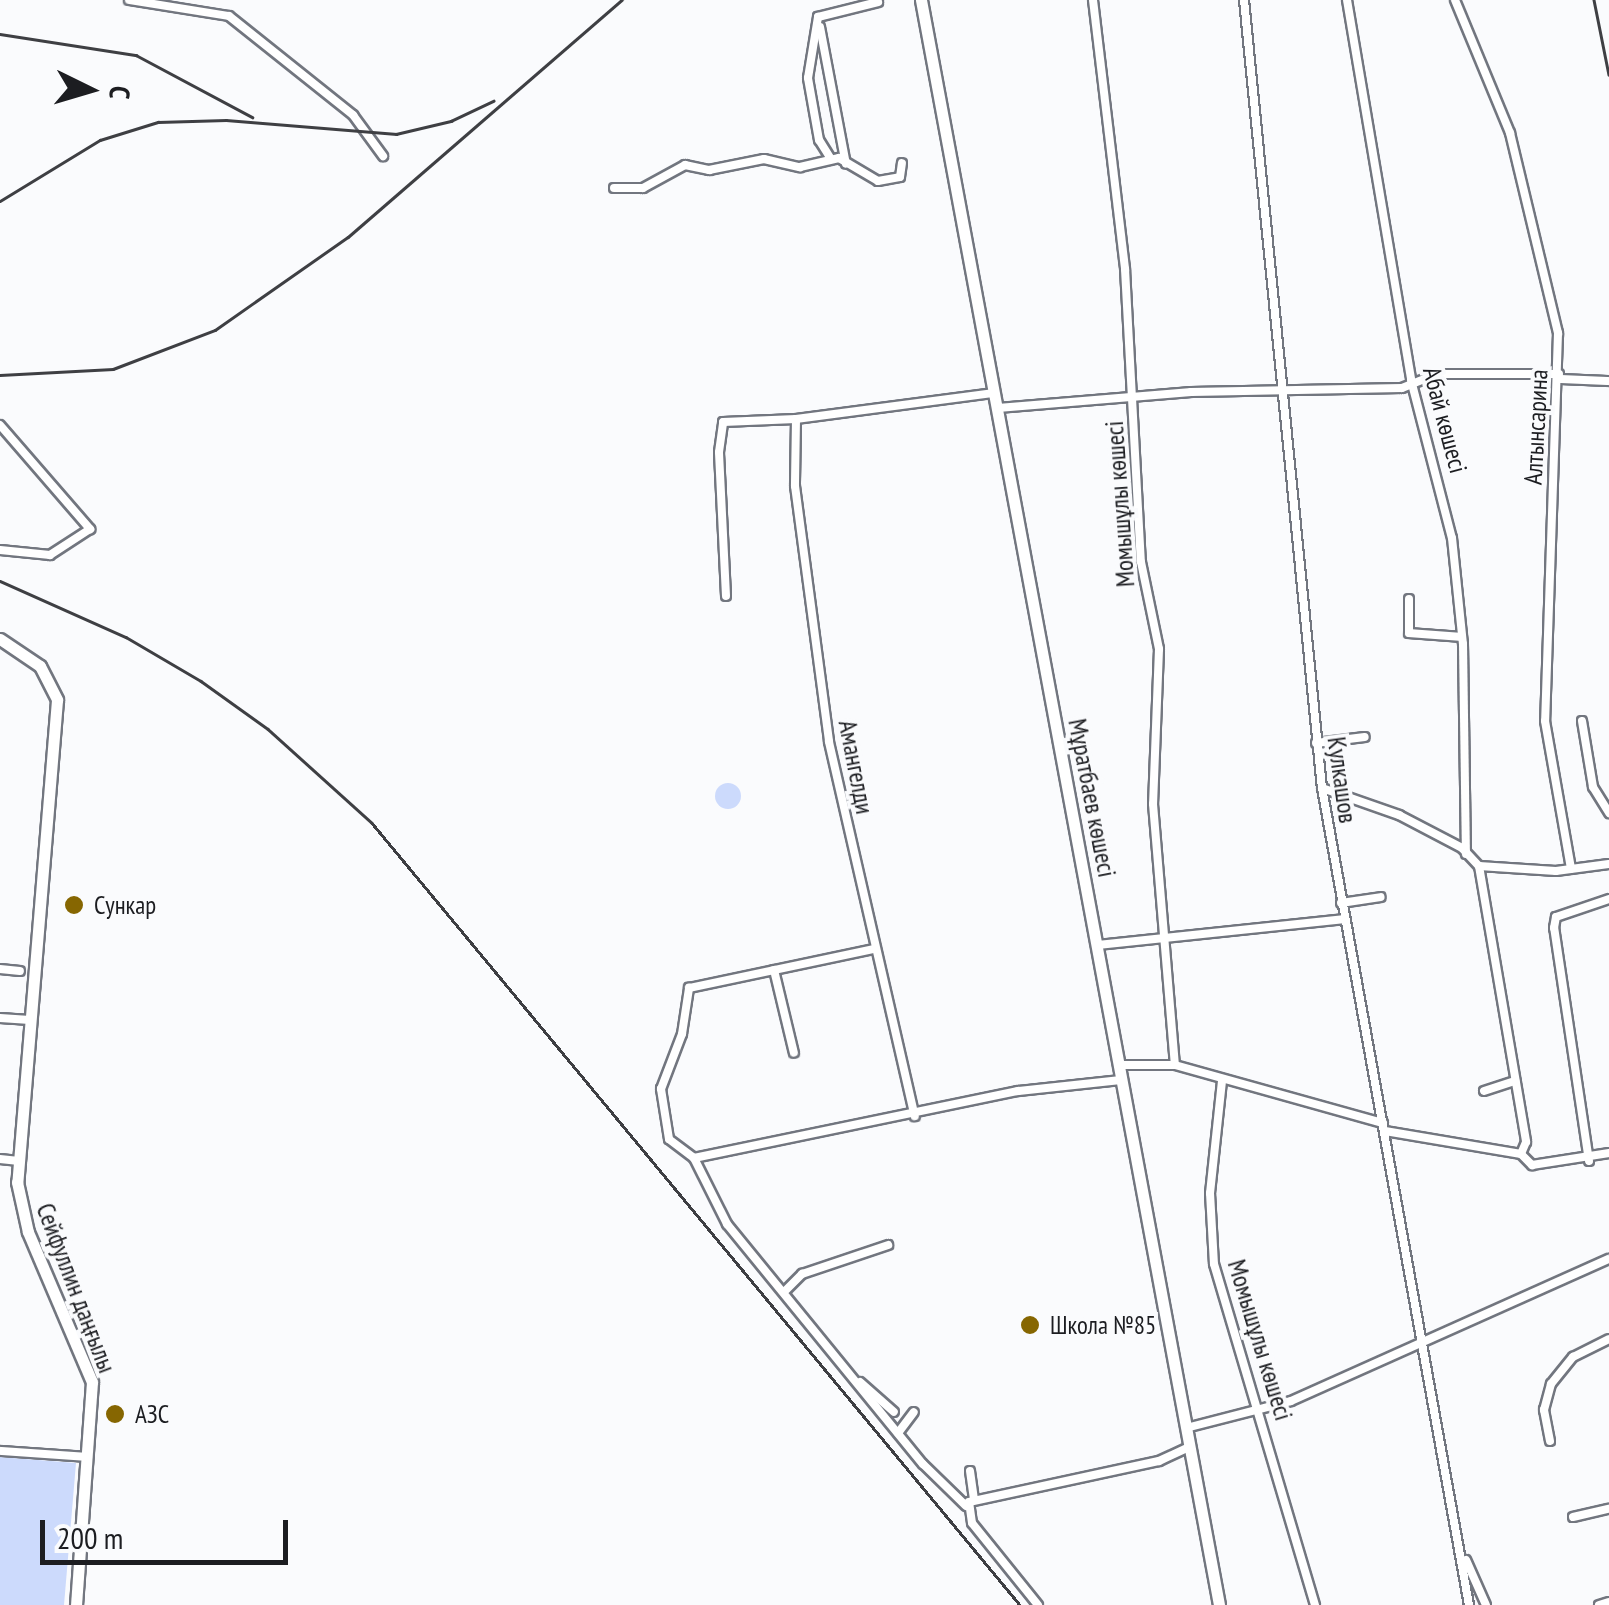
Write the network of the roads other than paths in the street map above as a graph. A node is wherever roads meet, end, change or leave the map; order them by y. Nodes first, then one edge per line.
1 (129, 0) edge
2 (202, 0) edge
3 (921, 0) edge
4 (1093, 0) edge
5 (1244, 0) edge
6 (1347, 0) edge
7 (1456, 0) edge
8 (878, 2) edge
9 (212, 11) junction
10 (818, 18) junction
11 (382, 156) dead end
12 (831, 159) junction
13 (902, 163) dead end
14 (846, 164) junction
15 (614, 188) dead end
16 (1559, 376) junction
17 (1411, 380) junction
18 (1609, 381) edge
19 (996, 392) junction
20 (1284, 394) junction
21 (1133, 396) junction
22 (998, 408) junction
23 (796, 419) junction
24 (0, 425) edge
25 (0, 550) edge
26 (726, 596) dead end
27 (1410, 599) dead end
28 (1462, 637) junction
29 (0, 639) edge
30 (1582, 721) dead end
31 (1364, 737) dead end
32 (1316, 743) junction
33 (1322, 788) junction
34 (1609, 814) edge
35 (1466, 854) junction
36 (1609, 864) edge
37 (1479, 866) junction
38 (1571, 869) junction
39 (1381, 896) dead end
40 (1609, 899) edge
41 (1341, 904) junction
42 (1344, 920) junction
43 (1164, 940) junction
44 (1097, 945) junction
45 (874, 949) junction
46 (0, 969) edge
47 (774, 970) junction
48 (20, 971) dead end
49 (0, 1018) edge
50 (30, 1020) junction
51 (794, 1053) dead end
52 (1175, 1064) junction
53 (1118, 1065) junction
54 (1121, 1080) junction
55 (1222, 1081) junction
56 (1515, 1081) junction
57 (1484, 1091) dead end
58 (915, 1116) junction
59 (1384, 1127) junction
60 (1522, 1154) junction
61 (1609, 1154) edge
62 (694, 1158) junction
63 (0, 1159) edge
64 (19, 1161) junction
65 (1589, 1161) junction
66 (888, 1245) dead end
67 (1608, 1261) edge
68 (786, 1290) junction
69 (1609, 1339) edge
70 (1426, 1345) junction
71 (856, 1380) junction
72 (1260, 1411) junction
73 (894, 1412) dead end
74 (914, 1412) dead end
75 (1186, 1428) junction
76 (898, 1434) junction
77 (1550, 1441) dead end
78 (1189, 1447) junction
79 (0, 1451) edge
80 (88, 1457) junction
81 (970, 1471) dead end
82 (974, 1498) junction
83 (966, 1506) junction
84 (1609, 1509) edge
85 (1573, 1517) dead end
86 (1464, 1556) junction
87 (1609, 1602) edge
88 (76, 1605) edge
89 (1038, 1605) edge
90 (1219, 1605) edge
91 (1315, 1605) edge
92 (1469, 1605) edge
93 (1486, 1605) edge
94 (1599, 1605) edge

1 - 9 street
2 - 9 street
3 - 19 street, Мұратбаев көшесі
4 - 21 street, Момышұлы көшесі
5 - 20 street, Кулкашов
6 - 17 street, Абай көшесі
7 - 16 street, Алтынсарина
8 - 10 street
9 - 11 street
10 - 12 street
10 - 14 street
12 - 14 street
12 - 15 street
13 - 14 street
16 - 17 street
16 - 18 street
16 - 38 street, Алтынсарина
17 - 20 street
17 - 28 street, Абай көшесі
19 - 22 street, Мұратбаев көшесі
19 - 23 street
20 - 21 street
20 - 32 street, Кулкашов
21 - 22 street
21 - 43 street, Момышұлы көшесі
22 - 44 street, Мұратбаев көшесі
23 - 26 street
23 - 45 street, Амангелди
24 - 25 street
27 - 28 street
28 - 35 street, Абай көшесі
29 - 50 street, Сейфуллин даңғылы
30 - 34 street
31 - 32 street
32 - 33 street, Кулкашов
33 - 35 street
33 - 41 street, Кулкашов
35 - 37 street
36 - 38 street
37 - 38 street
37 - 56 street
39 - 41 street
40 - 65 street
41 - 42 street, Кулкашов
42 - 43 street
42 - 59 street, Кулкашов
43 - 44 street
43 - 52 street, Момышұлы көшесі
44 - 53 street, Мұратбаев көшесі
45 - 47 street
45 - 58 street, Амангелди
46 - 48 street
47 - 51 street
47 - 62 street
49 - 50 street
50 - 64 street, Сейфуллин даңғылы
52 - 53 street
52 - 55 street
53 - 54 street, Мұратбаев көшесі
54 - 58 street
54 - 75 street, Мұратбаев көшесі
55 - 59 street
55 - 72 street, Момышұлы көшесі
56 - 57 street
56 - 60 street
58 - 62 street
59 - 60 street
59 - 70 street, Кулкашов
60 - 65 street
61 - 65 street
62 - 68 street
63 - 64 street
64 - 80 street, Сейфуллин даңғылы
66 - 68 street
67 - 70 street
68 - 71 street
69 - 77 street
70 - 72 street
70 - 86 street, Кулкашов
71 - 73 street
71 - 76 street
72 - 75 street
72 - 91 street, Момышұлы көшесі
74 - 76 street
75 - 78 street, Мұратбаев көшесі
76 - 83 street
78 - 82 street
78 - 90 street, Мұратбаев көшесі
79 - 80 street
80 - 88 street, Сейфуллин даңғылы
81 - 82 street
82 - 83 street
83 - 89 street
84 - 85 street
86 - 92 street, Кулкашов
86 - 93 street, Кулкашов
87 - 94 street

